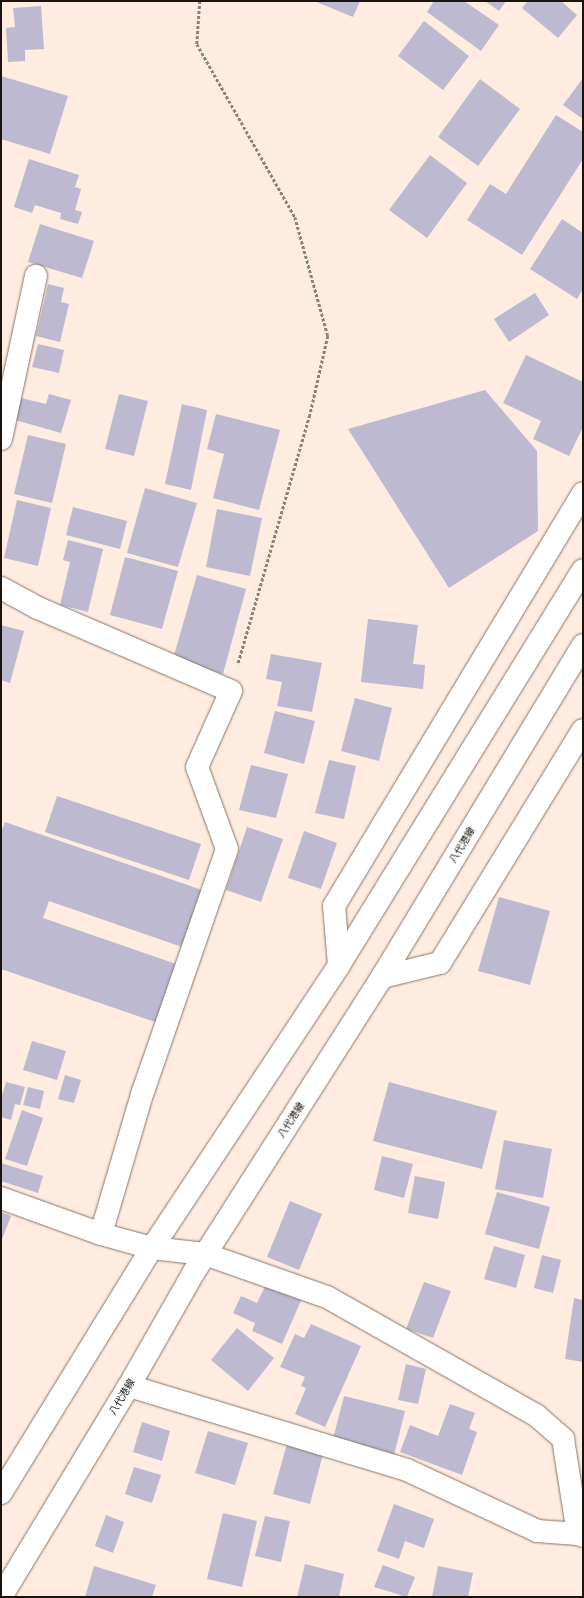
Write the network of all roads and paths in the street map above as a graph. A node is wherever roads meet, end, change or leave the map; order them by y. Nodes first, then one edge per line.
1 (200, 1) edge
2 (36, 276) dead end
3 (1, 439) edge
4 (583, 493) edge
5 (583, 570) edge
6 (1, 588) edge
7 (583, 645) edge
8 (231, 691) junction
9 (583, 730) edge
10 (340, 965) junction
11 (382, 977) junction
12 (1, 1198) edge
13 (101, 1234) junction
14 (152, 1248) junction
15 (205, 1254) junction
16 (129, 1386) junction
17 (1, 1493) edge
18 (580, 1535) edge
19 (1, 1597) edge

1 - 8 path
2 - 3 street
4 - 10 street
5 - 10 street
6 - 8 street
7 - 11 street, 八代港線
8 - 13 street
9 - 11 street
10 - 14 street
11 - 15 street, 八代港線
12 - 13 street
13 - 14 street
14 - 15 street
14 - 17 street
15 - 16 street, 八代港線
15 - 18 street
16 - 18 street
16 - 19 street, 八代港線

